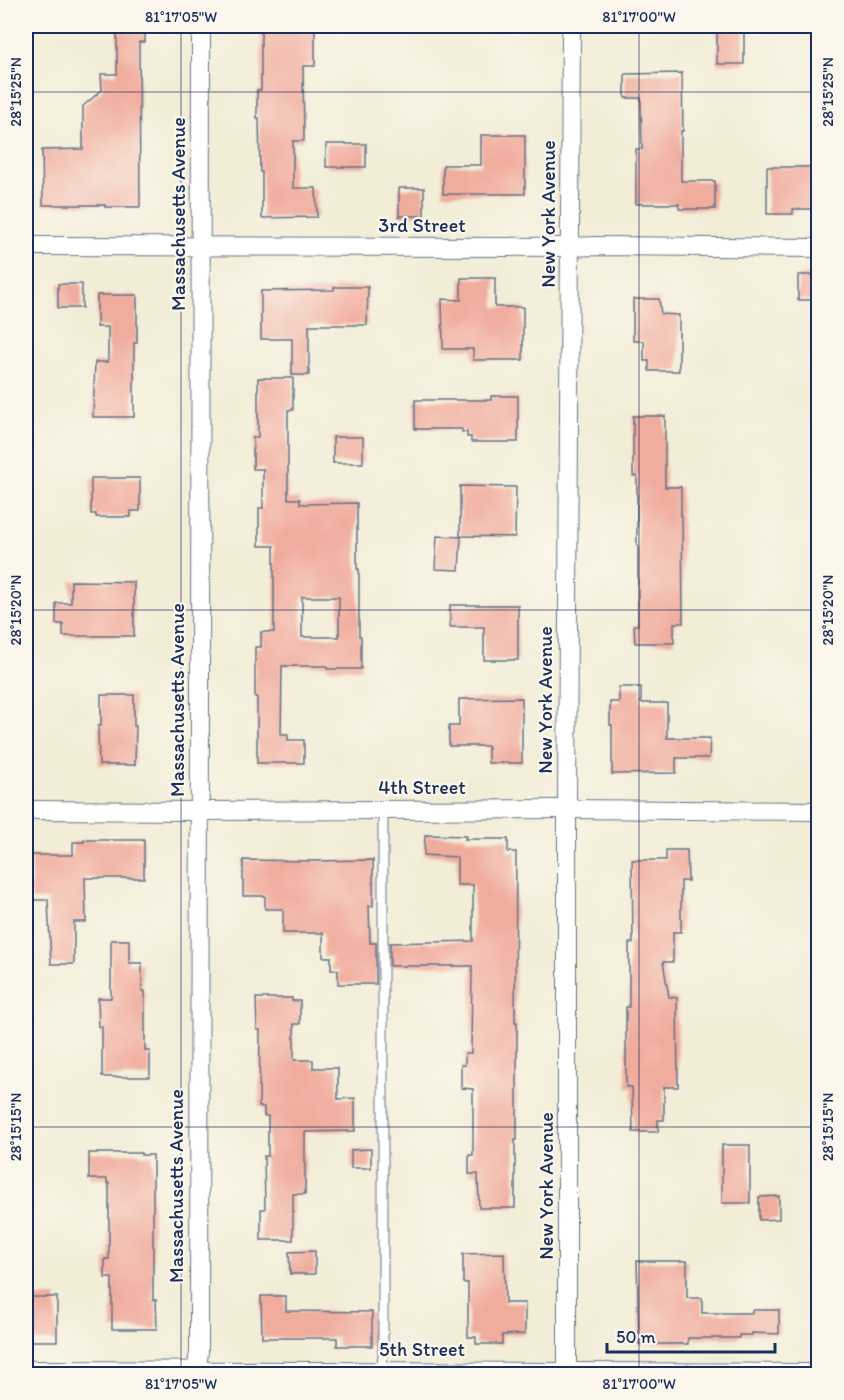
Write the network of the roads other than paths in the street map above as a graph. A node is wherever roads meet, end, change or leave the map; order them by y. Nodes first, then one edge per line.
1 (201, 26) edge
2 (571, 26) edge
3 (26, 246) edge
4 (200, 247) junction
5 (571, 248) junction
6 (819, 248) edge
7 (567, 808) junction
8 (26, 810) edge
9 (383, 810) junction
10 (199, 811) junction
11 (819, 811) edge
12 (26, 1370) edge
13 (196, 1373) edge
14 (382, 1373) edge
15 (567, 1373) edge
16 (754, 1373) edge
17 (819, 1373) edge

1 - 4 street, Massachusetts Avenue
2 - 5 street, New York Avenue
3 - 4 street, 3rd Street
4 - 5 street, 3rd Street
4 - 10 street, Massachusetts Avenue
5 - 6 street, 3rd Street
5 - 7 street, New York Avenue
7 - 9 street, 4th Street
7 - 11 street, 4th Street
7 - 15 street, New York Avenue
8 - 10 street, 4th Street
9 - 10 street, 4th Street
9 - 14 lane
10 - 13 street, Massachusetts Avenue
12 - 13 street, 5th Street
13 - 14 street, 5th Street
14 - 15 street, 5th Street
15 - 16 street, 5th Street
16 - 17 street, 5th Street

